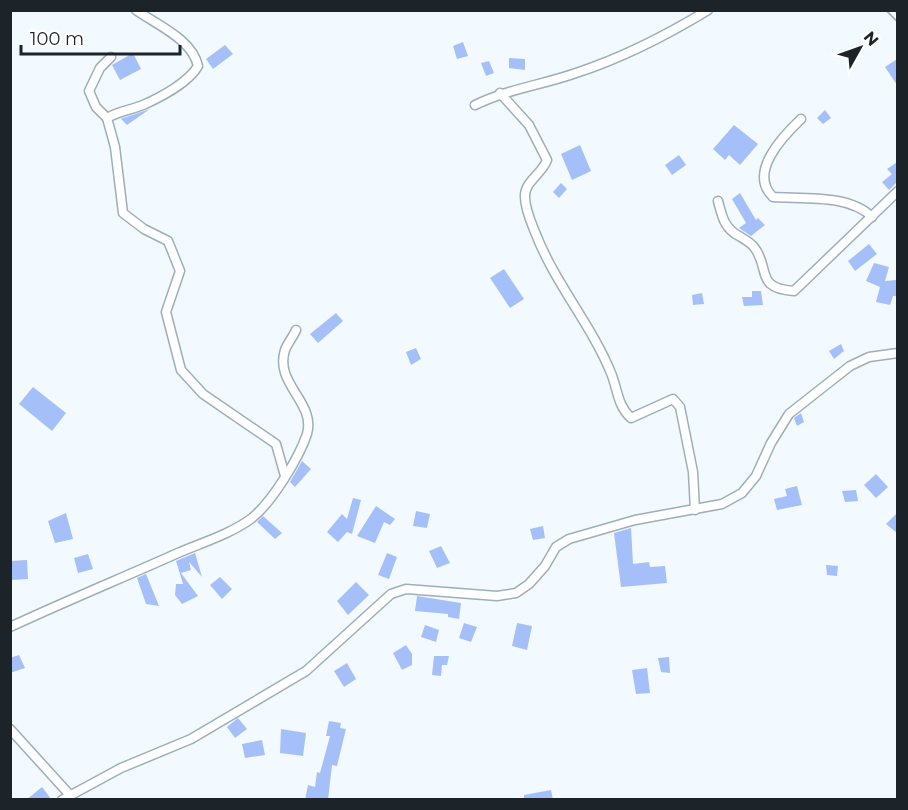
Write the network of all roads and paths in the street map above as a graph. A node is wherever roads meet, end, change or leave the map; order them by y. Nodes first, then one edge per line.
1 (136, 10) edge
2 (708, 10) edge
3 (890, 10) edge
4 (897, 18) edge
5 (111, 57) dead end
6 (500, 93) junction
7 (476, 105) dead end
8 (107, 118) junction
9 (801, 119) dead end
10 (897, 191) edge
11 (718, 201) dead end
12 (872, 217) junction
13 (296, 330) dead end
14 (897, 353) edge
15 (285, 477) junction
16 (695, 510) junction
17 (10, 627) edge
18 (10, 729) edge
19 (65, 797) edge

1 - 8 street
2 - 6 street
3 - 4 lane
5 - 8 street
6 - 7 street
6 - 16 street
8 - 15 street
9 - 12 street
10 - 12 street
11 - 12 street
13 - 15 street
14 - 16 street
15 - 17 street
16 - 19 street
18 - 19 street

